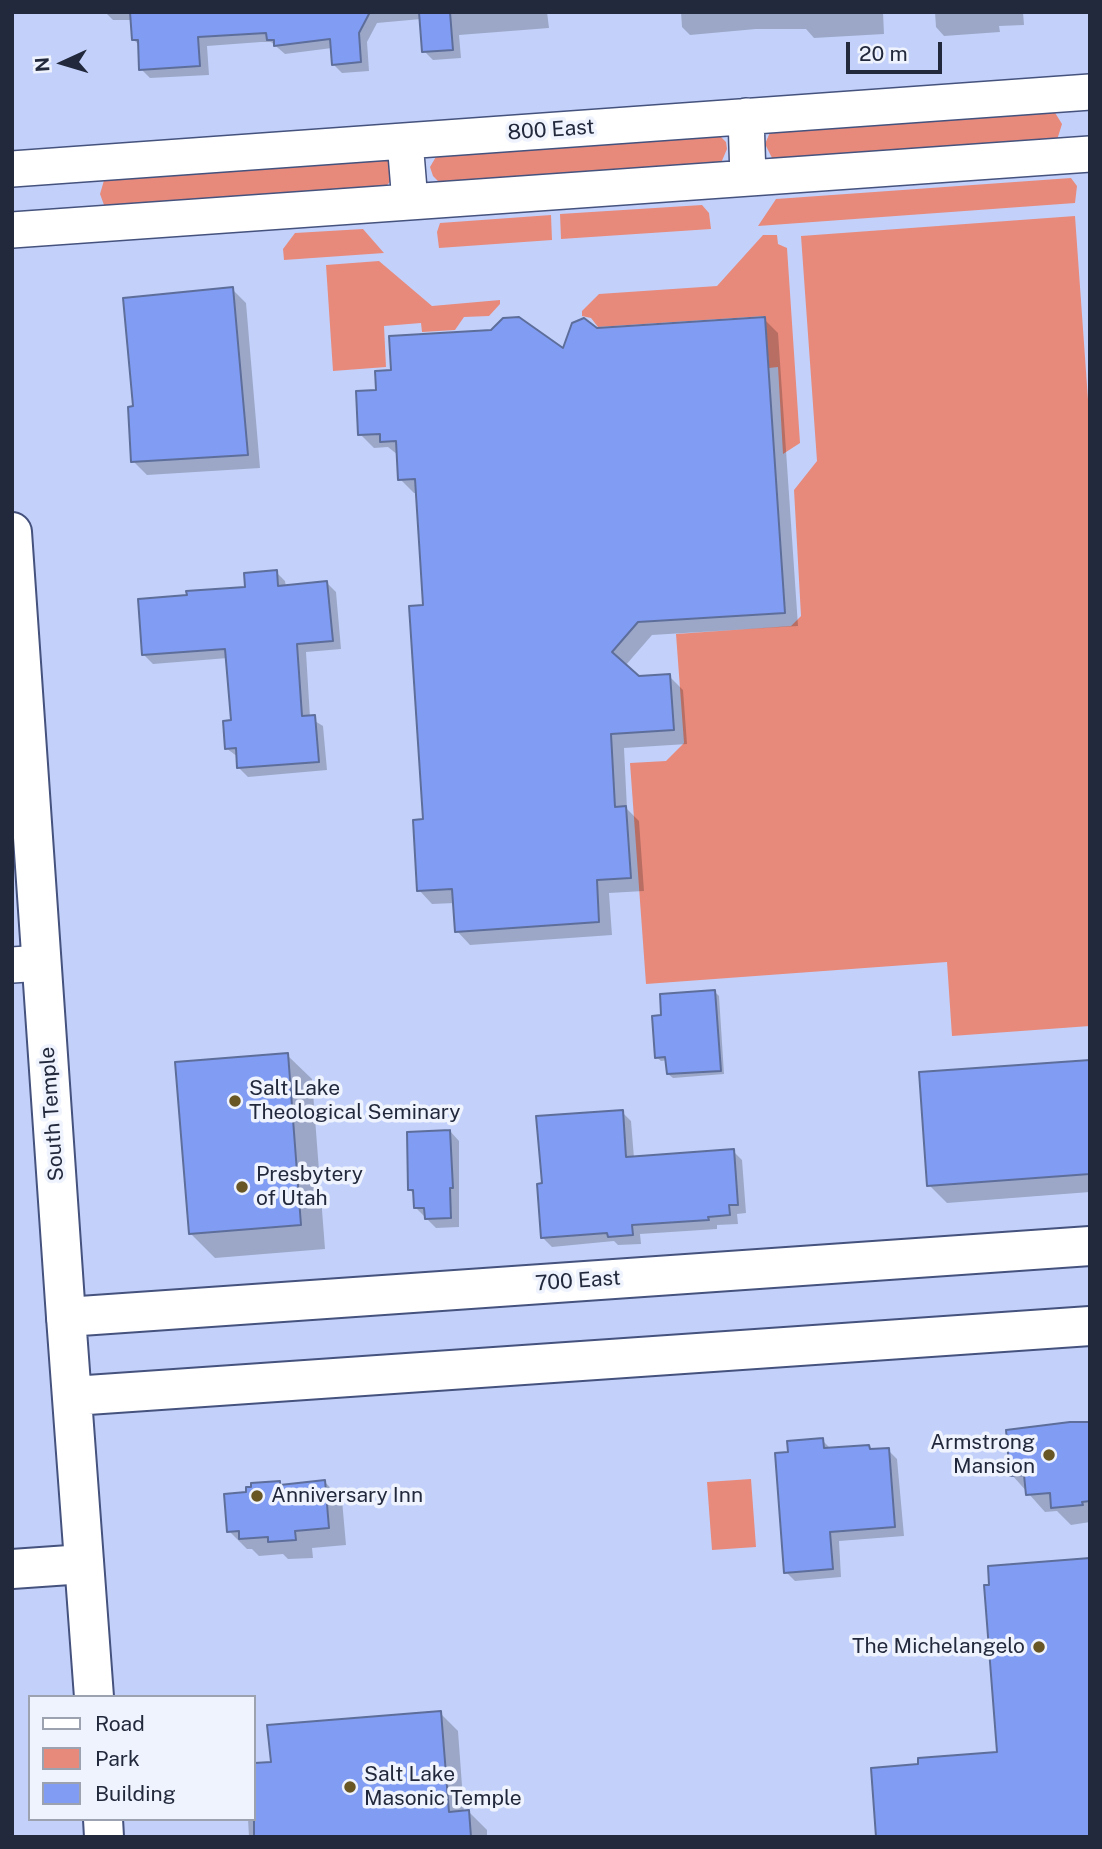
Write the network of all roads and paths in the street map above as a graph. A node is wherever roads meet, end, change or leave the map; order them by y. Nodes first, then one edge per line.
1 (1090, 92) edge
2 (746, 116) junction
3 (405, 141) junction
4 (1090, 154) edge
5 (12, 169) edge
6 (748, 178) junction
7 (410, 202) junction
8 (12, 230) edge
9 (12, 532) edge
10 (27, 964) edge
11 (1090, 1246) edge
12 (66, 1317) junction
13 (1090, 1326) edge
14 (73, 1396) junction
15 (84, 1564) junction
16 (12, 1569) edge
17 (94, 1695) edge

1 - 2 street, 800 East
2 - 3 street, 800 East
2 - 6 street
3 - 5 street, 800 East
3 - 7 street
4 - 6 street
6 - 7 street
7 - 8 street
9 - 10 main road, South Temple
10 - 12 main road, South Temple
11 - 12 main road, 700 East
12 - 14 main road, South Temple
13 - 14 main road
14 - 15 main road, South Temple
15 - 16 main road
15 - 17 main road, South Temple

